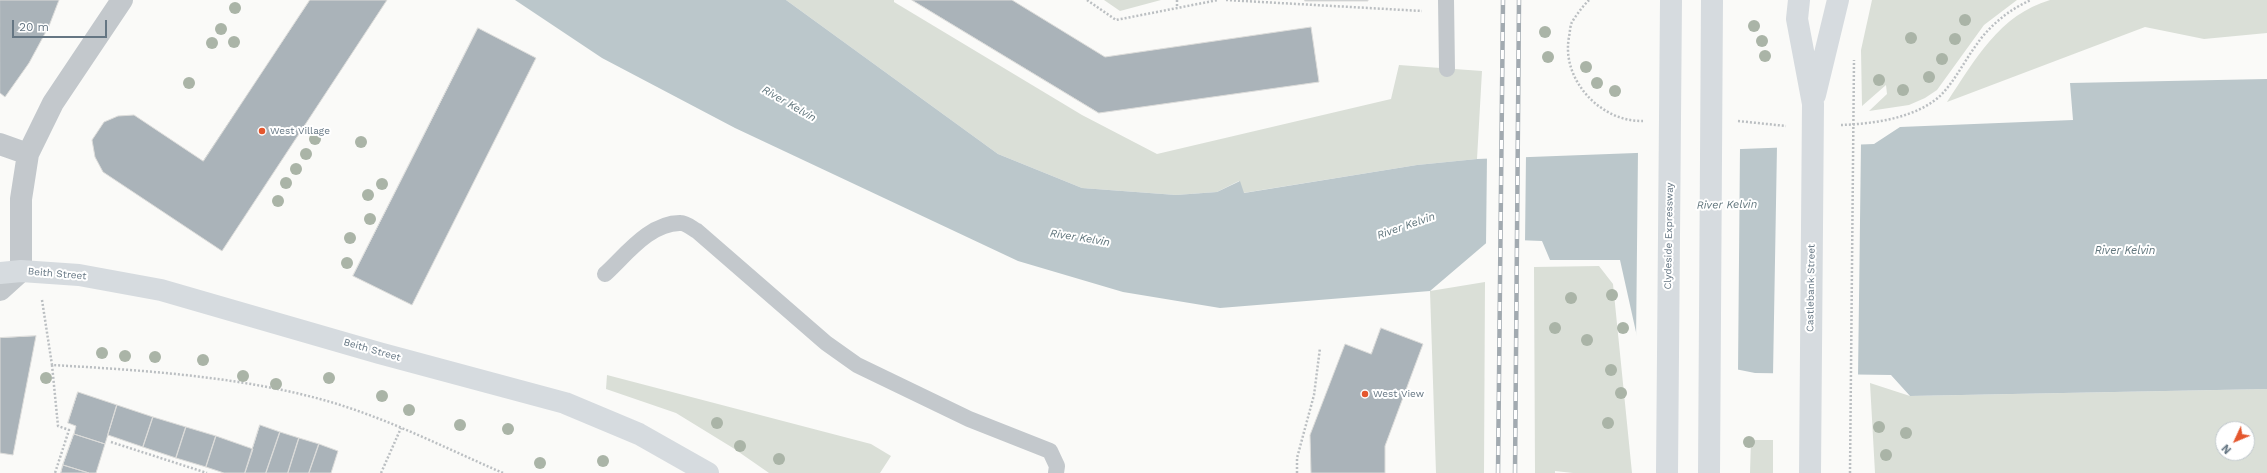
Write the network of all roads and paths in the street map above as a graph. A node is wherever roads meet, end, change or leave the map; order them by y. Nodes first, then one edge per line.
1 (122, 0) edge
2 (1087, 0) edge
3 (1177, 0) edge
4 (1218, 0) edge
5 (1226, 0) edge
6 (1589, 0) edge
7 (1671, 0) edge
8 (1712, 0) edge
9 (1799, 0) edge
10 (1838, 0) edge
11 (2031, 0) edge
12 (1446, 6) edge
13 (1177, 8) junction
14 (1447, 69) dead end
15 (1813, 104) junction
16 (1854, 104) dead end
17 (1618, 117) dead end
18 (1863, 124) dead end
19 (0, 144) edge
20 (28, 154) junction
21 (29, 272) junction
22 (0, 273) edge
23 (605, 274) dead end
24 (0, 290) edge
25 (1320, 348) dead end
26 (52, 365) junction
27 (401, 428) junction
28 (111, 442) dead end
29 (1709, 470) edge
30 (55, 473) edge
31 (207, 473) edge
32 (381, 473) edge
33 (503, 473) edge
34 (708, 473) edge
35 (1056, 473) edge
36 (1297, 473) edge
37 (1667, 473) edge
38 (1810, 473) edge
39 (1850, 473) edge

1 - 20 street
2 - 13 path
3 - 13 path
4 - 13 path
5 - 12 path
6 - 17 path
7 - 37 main road, Clydeside Expressway
8 - 29 main road
9 - 15 main road, Castlebank Street
10 - 15 main road, Castlebank Street
11 - 18 path
12 - 14 lane
15 - 38 main road, Castlebank Street
16 - 39 path
19 - 20 street
20 - 21 street
21 - 22 main road, Beith Street
21 - 24 street
21 - 26 path
21 - 34 main road, Beith Street
23 - 35 lane
25 - 36 path
26 - 27 path
26 - 30 path
27 - 32 path
27 - 33 path
28 - 31 path

